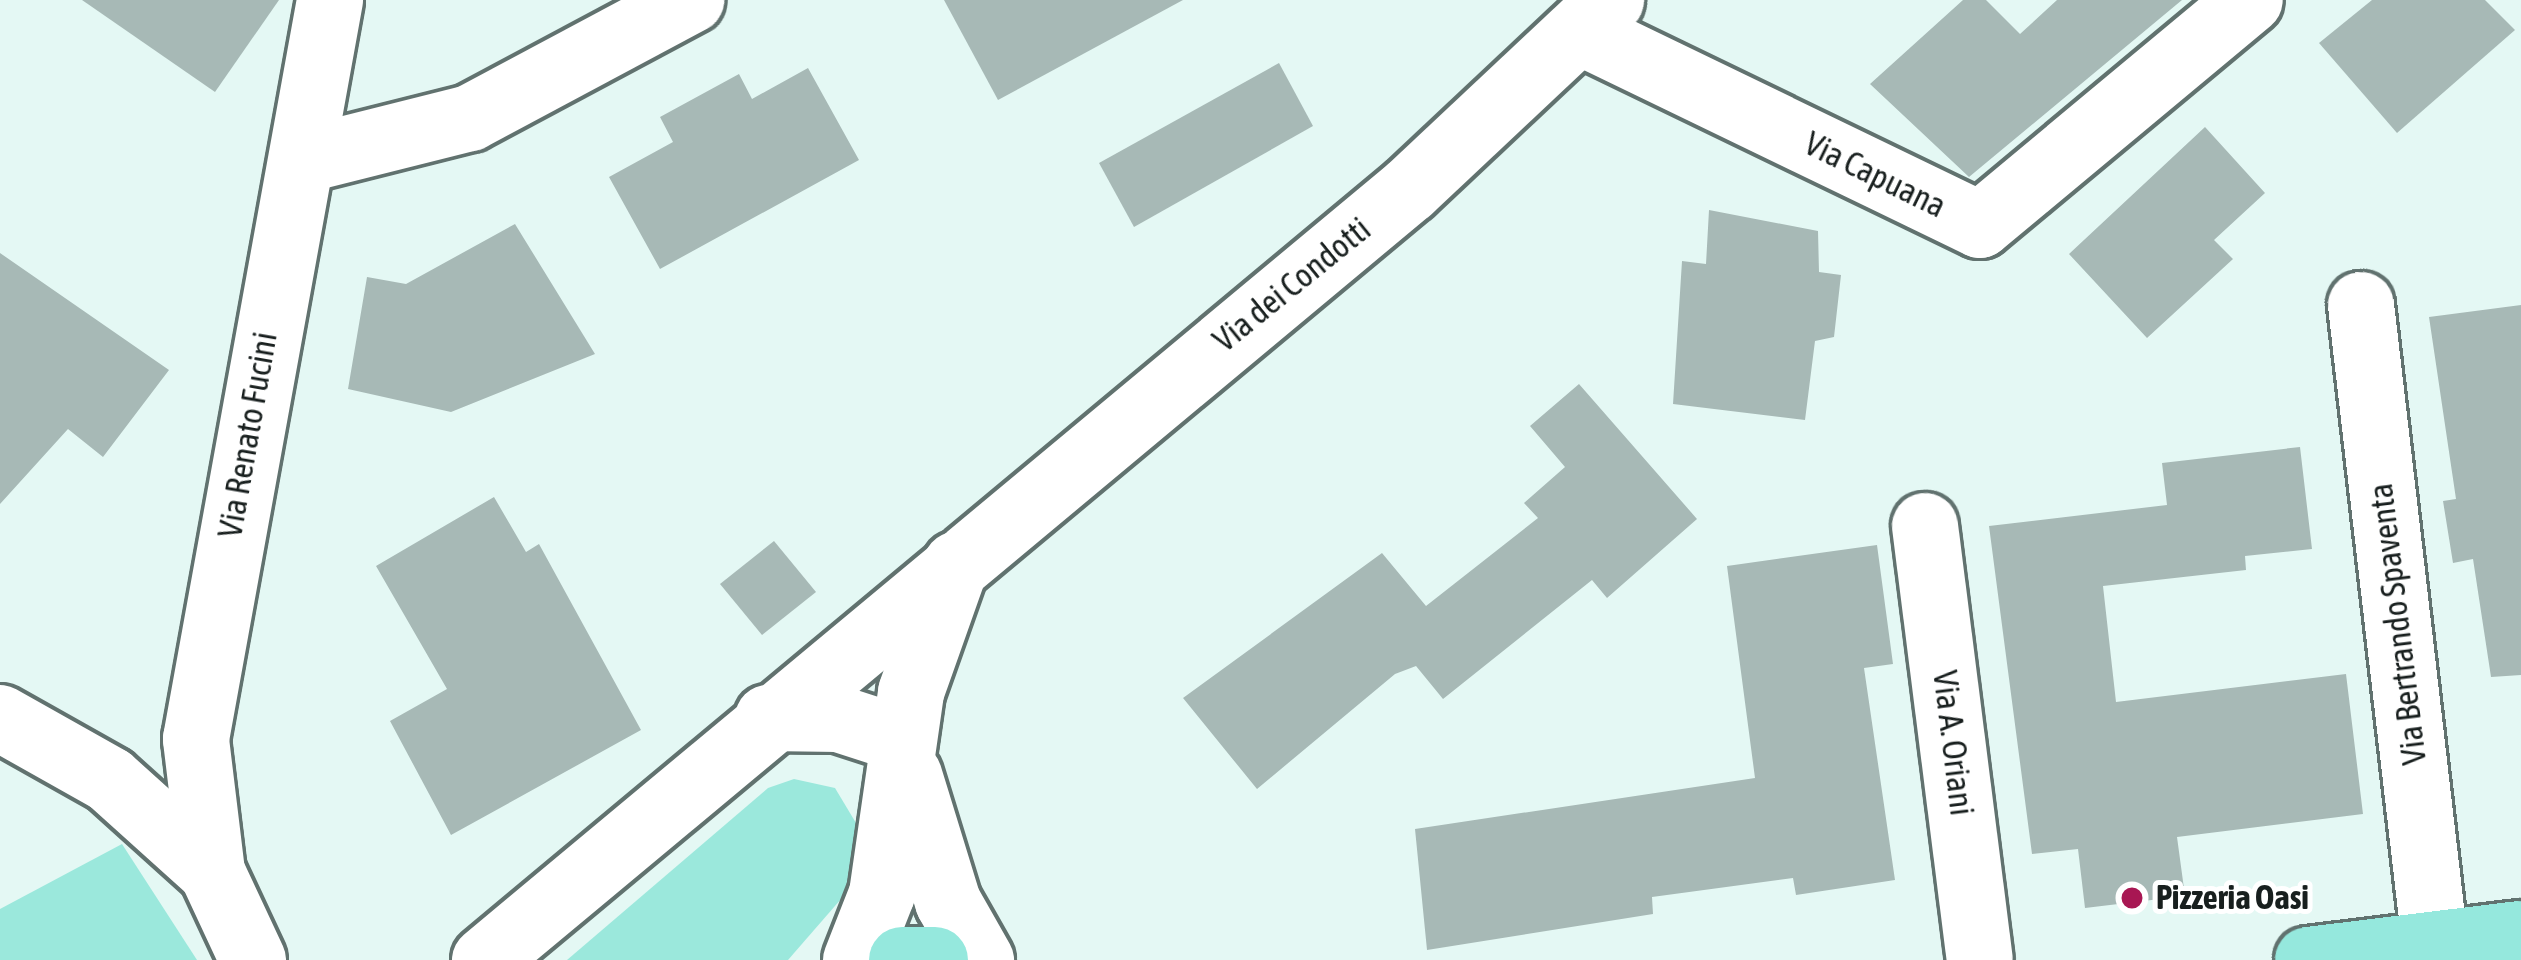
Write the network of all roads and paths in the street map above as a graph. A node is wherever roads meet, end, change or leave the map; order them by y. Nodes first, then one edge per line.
1 (330, 0) edge
2 (691, 0) edge
3 (2250, 0) edge
4 (1597, 17) edge
5 (302, 160) junction
6 (2361, 305) dead end
7 (1925, 526) dead end
8 (960, 556) junction
9 (0, 718) edge
10 (768, 718) junction
11 (196, 739) junction
12 (901, 739) junction
13 (110, 780) junction
14 (212, 872) junction
15 (2521, 934) edge
16 (2435, 944) junction
17 (253, 960) edge
18 (485, 960) edge
19 (856, 960) edge
20 (902, 960) edge
21 (935, 960) edge
22 (981, 960) edge
23 (1980, 960) edge
24 (2308, 960) edge

1 - 5 street, Via Renato Fucini
2 - 5 street
3 - 4 street, Via Capuana
4 - 8 street, Via dei Condotti
5 - 11 street, Via Renato Fucini
6 - 16 street, Via Bertrando Spaventa
7 - 23 street, Via A. Oriani
8 - 10 street, Via dei Condotti
8 - 12 street, Via dei Condotti
9 - 13 street
10 - 12 street
10 - 18 street, Via dei Condotti
11 - 13 street
11 - 14 street, Via Renato Fucini
12 - 19 street, Via dei Condotti
12 - 22 street, Via dei Condotti
13 - 14 street
14 - 17 street
15 - 16 main road
16 - 24 main road
20 - 21 main road

